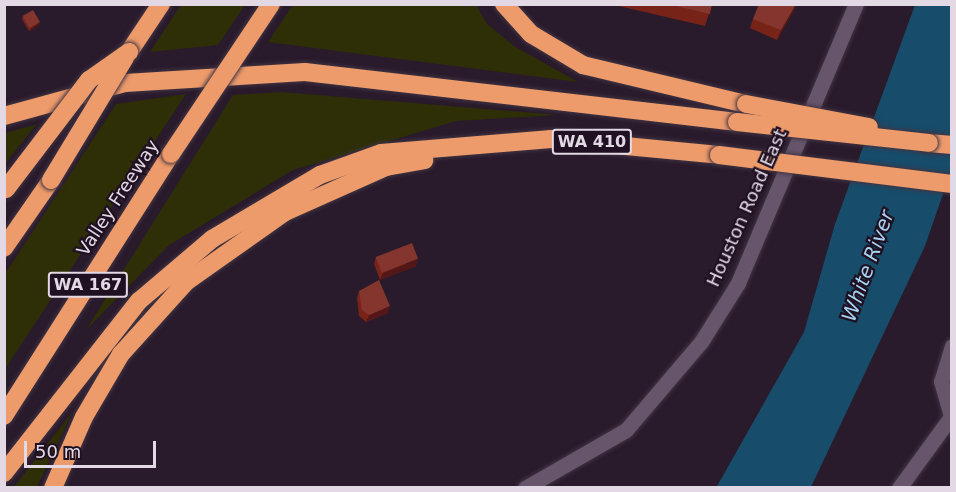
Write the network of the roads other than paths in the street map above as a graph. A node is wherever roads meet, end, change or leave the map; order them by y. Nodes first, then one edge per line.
1 (160, 4) edge
2 (271, 4) edge
3 (504, 4) edge
4 (856, 4) edge
5 (129, 52) junction
6 (4, 116) edge
7 (928, 142) junction
8 (465, 145) junction
9 (951, 145) edge
10 (951, 184) edge
11 (5, 190) edge
12 (4, 248) edge
13 (951, 346) edge
14 (4, 416) edge
15 (950, 419) edge
16 (4, 473) edge
17 (53, 488) edge
18 (525, 488) edge
19 (899, 488) edge

1 - 5 highway
2 - 14 highway, Valley Freeway / WA 167, bridge
3 - 7 highway, bridge
4 - 18 street, Houston Road East
5 - 11 highway, bridge
5 - 12 highway, bridge
6 - 7 highway, bridge
7 - 9 highway
8 - 10 highway, WA 410, bridge
8 - 16 highway
8 - 17 highway
13 - 15 street
15 - 19 street

